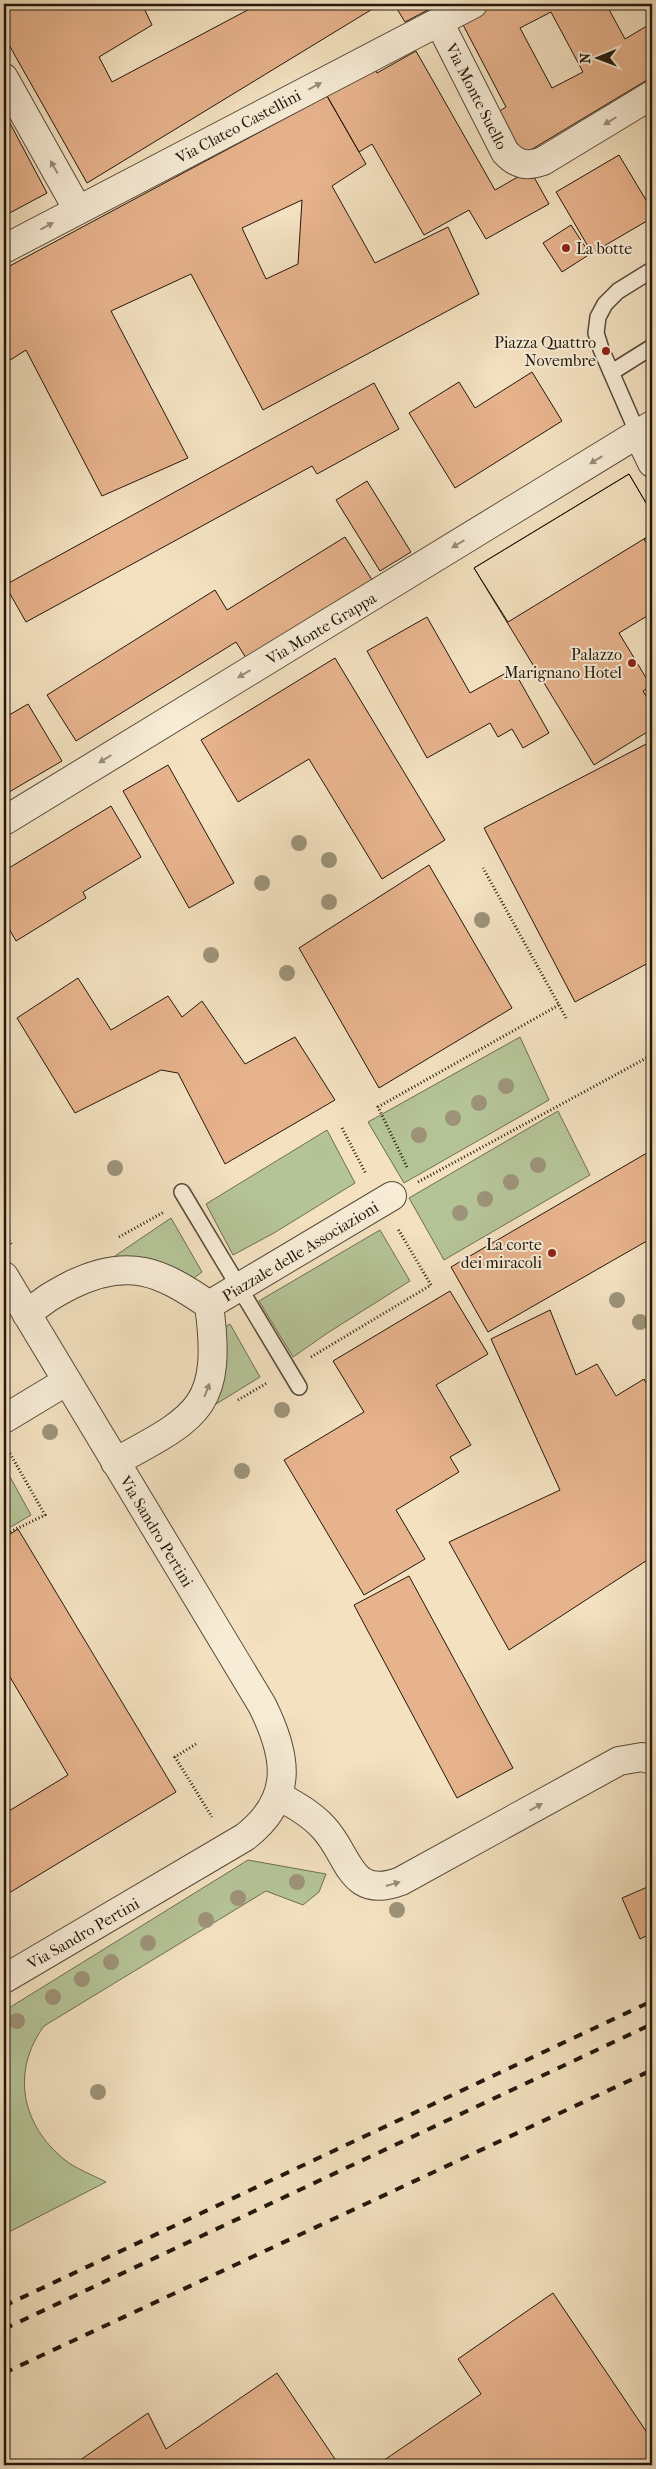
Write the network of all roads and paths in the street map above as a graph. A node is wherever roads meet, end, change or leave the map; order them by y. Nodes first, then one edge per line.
1 (473, 4) edge
2 (439, 22) junction
3 (4, 78) edge
4 (652, 96) edge
5 (78, 210) junction
6 (4, 249) edge
7 (652, 270) edge
8 (652, 347) edge
9 (612, 372) junction
10 (645, 430) edge
11 (652, 463) edge
12 (4, 821) edge
13 (483, 868) dead end
14 (559, 1005) junction
15 (566, 1018) dead end
16 (652, 1055) edge
17 (342, 1128) dead end
18 (182, 1192) dead end
19 (396, 1194) junction
20 (4, 1276) edge
21 (240, 1287) junction
22 (209, 1305) junction
23 (27, 1315) junction
24 (288, 1370) junction
25 (67, 1381) junction
26 (299, 1387) dead end
27 (237, 1400) dead end
28 (4, 1419) edge
29 (4, 1443) edge
30 (115, 1462) junction
31 (4, 1535) edge
32 (196, 1744) dead end
33 (652, 1760) edge
34 (279, 1796) junction
35 (212, 1817) dead end
36 (4, 1979) edge

1 - 2 street, Via Clateo Castellini
4 -> 2 street, Via Monte Suello
5 -> 2 street, Via Clateo Castellini
5 -> 3 street
6 -> 5 street, Via Clateo Castellini
7 - 9 lane
8 - 9 lane
9 - 10 lane
10 - 11 street
10 -> 12 street, Via Monte Grappa
13 - 14 path
14 - 15 path
14 - 19 path
16 - 19 path
17 - 19 path
18 - 21 lane
19 - 21 street, Piazzale delle Associazioni
19 - 24 path
20 - 23 street, Via Sandro Pertini
21 - 22 street, Piazzale delle Associazioni
21 - 24 lane
22 - 23 street, Piazzale delle Associazioni
30 -> 22 street, Piazzale delle Associazioni
23 - 25 street, Via Sandro Pertini
24 - 26 lane
24 - 27 path
25 - 28 street
25 - 30 street, Via Sandro Pertini
29 - 31 path
30 - 34 street, Via Sandro Pertini
32 - 35 path
34 -> 33 street
34 - 36 street, Via Sandro Pertini

